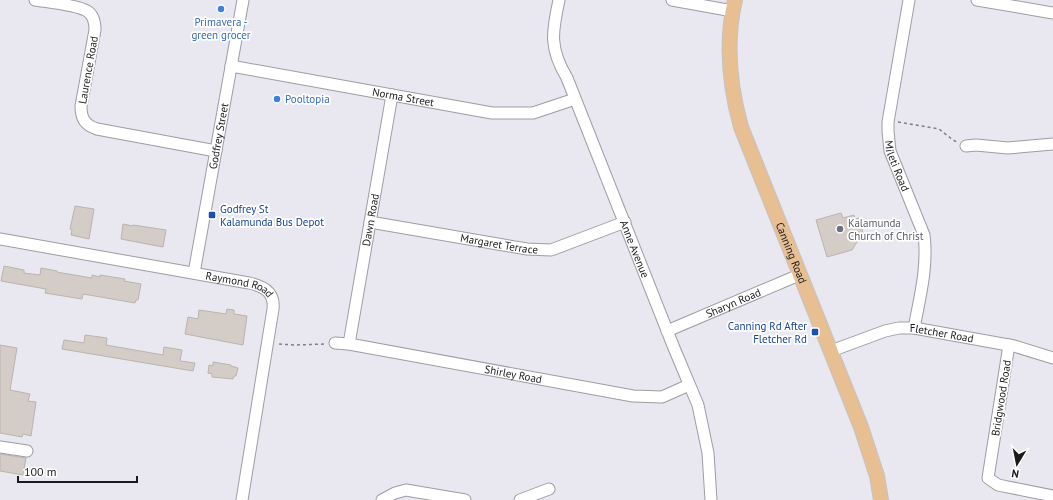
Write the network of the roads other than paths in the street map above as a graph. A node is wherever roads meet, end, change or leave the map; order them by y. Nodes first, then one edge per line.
1 (35, 0) edge
2 (243, 0) edge
3 (559, 0) edge
4 (672, 0) edge
5 (909, 0) edge
6 (977, 0) edge
7 (734, 5) edge
8 (1053, 13) edge
9 (231, 66) junction
10 (392, 95) junction
11 (575, 99) junction
12 (1053, 144) edge
13 (966, 146) road end
14 (216, 150) junction
15 (370, 222) junction
16 (624, 222) junction
17 (0, 239) edge
18 (194, 273) junction
19 (799, 275) junction
20 (914, 328) junction
21 (667, 331) junction
22 (335, 343) road end
23 (349, 344) junction
24 (1009, 345) junction
25 (831, 351) junction
26 (1053, 358) edge
27 (690, 385) junction
28 (0, 447) edge
29 (27, 451) dead end
30 (549, 489) dead end
31 (1053, 496) edge
32 (242, 500) edge
33 (382, 500) edge
34 (465, 500) edge
35 (520, 500) edge
36 (711, 500) edge
37 (881, 500) edge

1 - 14 street, Laurence Road
2 - 9 street, Godfrey Street
3 - 11 street, Anne Avenue
4 - 7 street
5 - 20 street, Mileti Road
6 - 8 street
7 - 19 main road, Canning Road
9 - 10 street, Norma Street
9 - 14 street, Godfrey Street
10 - 11 street, Norma Street
10 - 15 street, Dawn Road
11 - 16 street, Anne Avenue
12 - 13 street
14 - 18 street, Godfrey Street
15 - 16 street, Margaret Terrace
15 - 23 street, Dawn Road
16 - 21 street, Anne Avenue
17 - 18 street, Raymond Road
18 - 32 street, Raymond Road
19 - 21 street, Sharyn Road
19 - 25 main road, Canning Road
20 - 24 street, Fletcher Road
20 - 25 street, Fletcher Road
21 - 27 street, Anne Avenue
22 - 23 street, Shirley Road
23 - 27 street, Shirley Road
24 - 26 street, Fletcher Road
24 - 31 street, Bridgwood Road
25 - 37 main road, Canning Road
27 - 36 street, Anne Avenue
28 - 29 street
30 - 35 street
33 - 34 street

